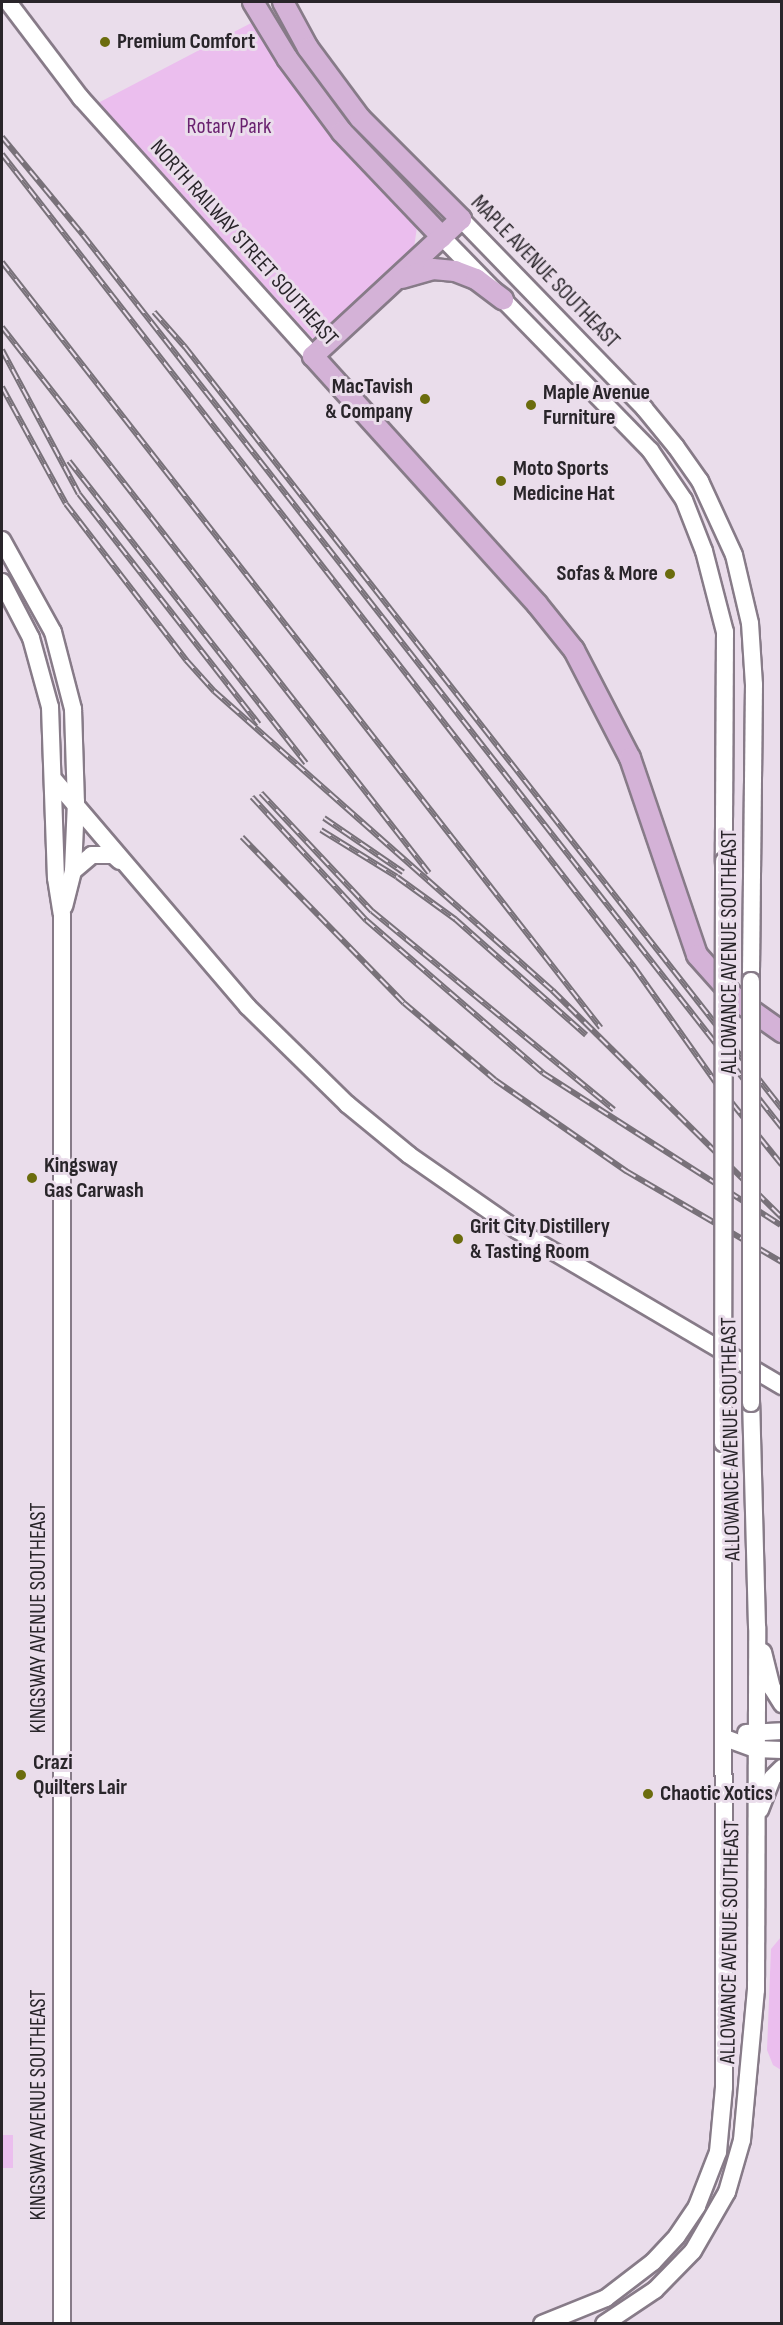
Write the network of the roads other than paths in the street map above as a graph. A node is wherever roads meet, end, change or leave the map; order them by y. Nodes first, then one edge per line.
1 (8, 2) edge
2 (253, 2) edge
3 (283, 2) edge
4 (461, 219) junction
5 (442, 237) junction
6 (392, 283) junction
7 (503, 299) junction
8 (313, 356) junction
9 (2, 540) edge
10 (2, 582) edge
11 (744, 593) joint
12 (55, 781) junction
13 (76, 802) junction
14 (127, 867) junction
15 (73, 871) junction
16 (62, 914) junction
17 (782, 1032) edge
18 (782, 1386) edge
19 (757, 1627) junction
20 (782, 1704) edge
21 (756, 1731) junction
22 (782, 1731) edge
23 (724, 1738) junction
24 (755, 1749) junction
25 (782, 1750) edge
26 (782, 1768) edge
27 (755, 1826) junction
28 (62, 2324) edge
29 (542, 2324) edge
30 (604, 2324) edge

1 - 8 main road, NORTH RAILWAY STREET SOUTHEAST
2 - 5 main road
3 - 4 main road, MAPLE AVENUE SOUTHEAST
4 - 5 main road
4 - 11 main road, MAPLE AVENUE SOUTHEAST
5 - 6 main road
5 - 7 main road
6 - 7 main road
6 - 8 main road
7 - 23 main road, ALLOWANCE AVENUE SOUTHEAST, bridge
8 - 17 main road, NORTH RAILWAY STREET SOUTHEAST
9 - 13 main road, KINGSWAY AVENUE SOUTHEAST
10 - 12 main road, KINGSWAY AVENUE SOUTHEAST
11 - 19 main road, ALLOWANCE AVENUE SOUTHEAST, bridge
12 - 13 main road
12 - 16 main road, KINGSWAY AVENUE SOUTHEAST
13 - 14 main road
13 - 15 main road, KINGSWAY AVENUE SOUTHEAST
14 - 15 main road
14 - 18 main road
15 - 16 main road, KINGSWAY AVENUE SOUTHEAST
16 - 28 main road, KINGSWAY AVENUE SOUTHEAST
19 - 20 main road
19 - 21 main road, ALLOWANCE AVENUE SOUTHEAST
21 - 22 main road
21 - 23 main road
21 - 24 main road, ALLOWANCE AVENUE SOUTHEAST
23 - 24 main road
23 - 29 main road, ALLOWANCE AVENUE SOUTHEAST
24 - 25 main road
24 - 27 main road, ALLOWANCE AVENUE SOUTHEAST
26 - 27 main road
27 - 30 main road, ALLOWANCE AVENUE SOUTHEAST

